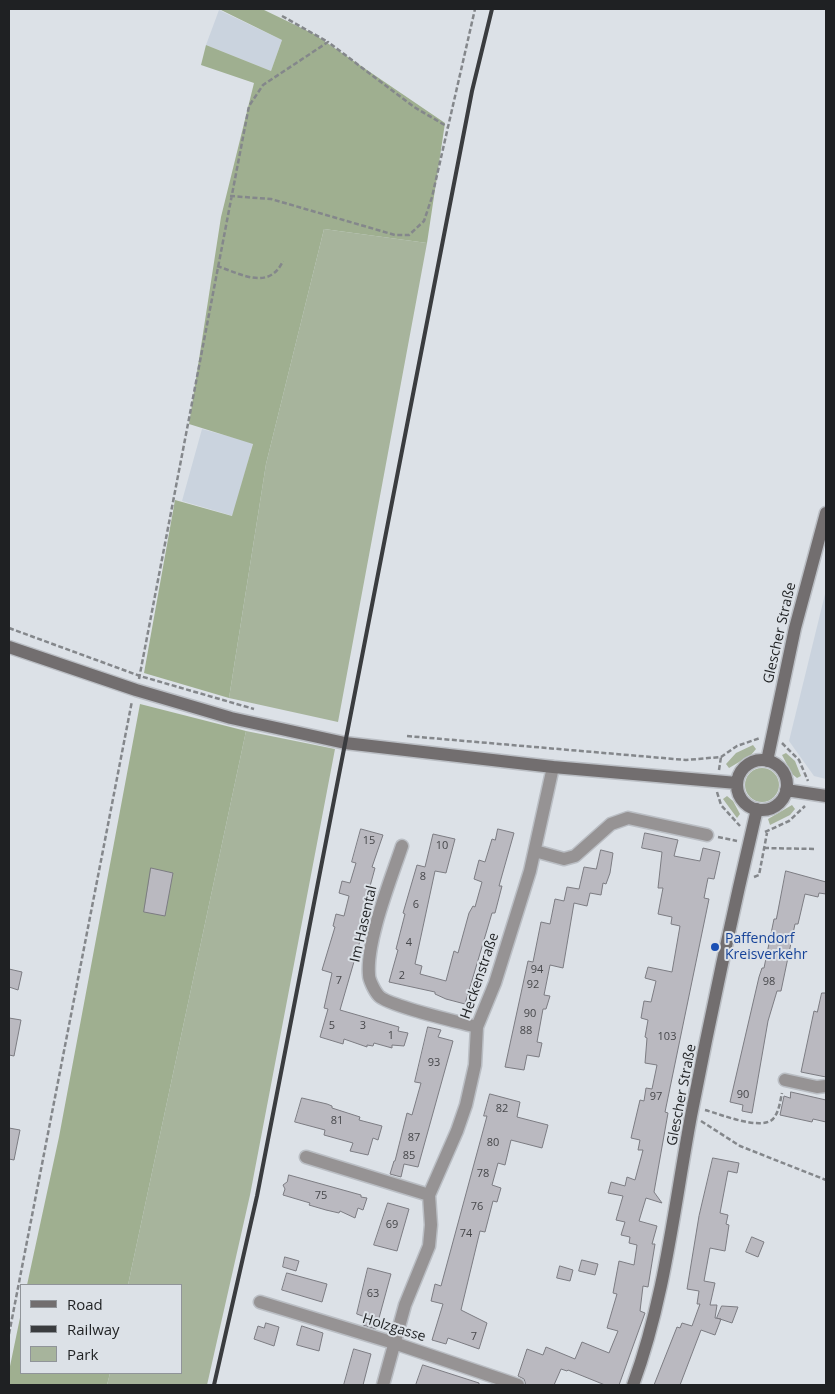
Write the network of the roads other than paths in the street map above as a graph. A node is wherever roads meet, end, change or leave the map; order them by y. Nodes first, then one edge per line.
1 (826, 513) edge
2 (9, 647) edge
3 (767, 761) junction
4 (553, 767) junction
5 (737, 783) junction
6 (786, 790) junction
7 (826, 796) edge
8 (757, 809) junction
9 (707, 835) road end
10 (402, 846) dead end
11 (535, 851) junction
12 (477, 1027) junction
13 (785, 1080) road end
14 (826, 1086) edge
15 (306, 1158) dead end
16 (429, 1195) junction
17 (260, 1302) dead end
18 (394, 1343) junction
19 (383, 1385) edge
20 (518, 1385) edge
21 (633, 1385) edge

1 - 3 main road, Glescher Straße
2 - 4 main road
3 - 5 main road
3 - 6 main road
4 - 5 main road
4 - 11 street, Heckenstraße
5 - 8 main road
6 - 7 main road
6 - 8 main road
8 - 21 main road, Glescher Straße
9 - 11 street
10 - 12 street, Im Hasental
11 - 12 street, Heckenstraße
12 - 16 street, Heckenstraße
13 - 14 street
15 - 16 street
16 - 18 street, Heckenstraße
17 - 18 street, Holzgasse
18 - 19 street, Heckenstraße
18 - 20 street, Holzgasse

